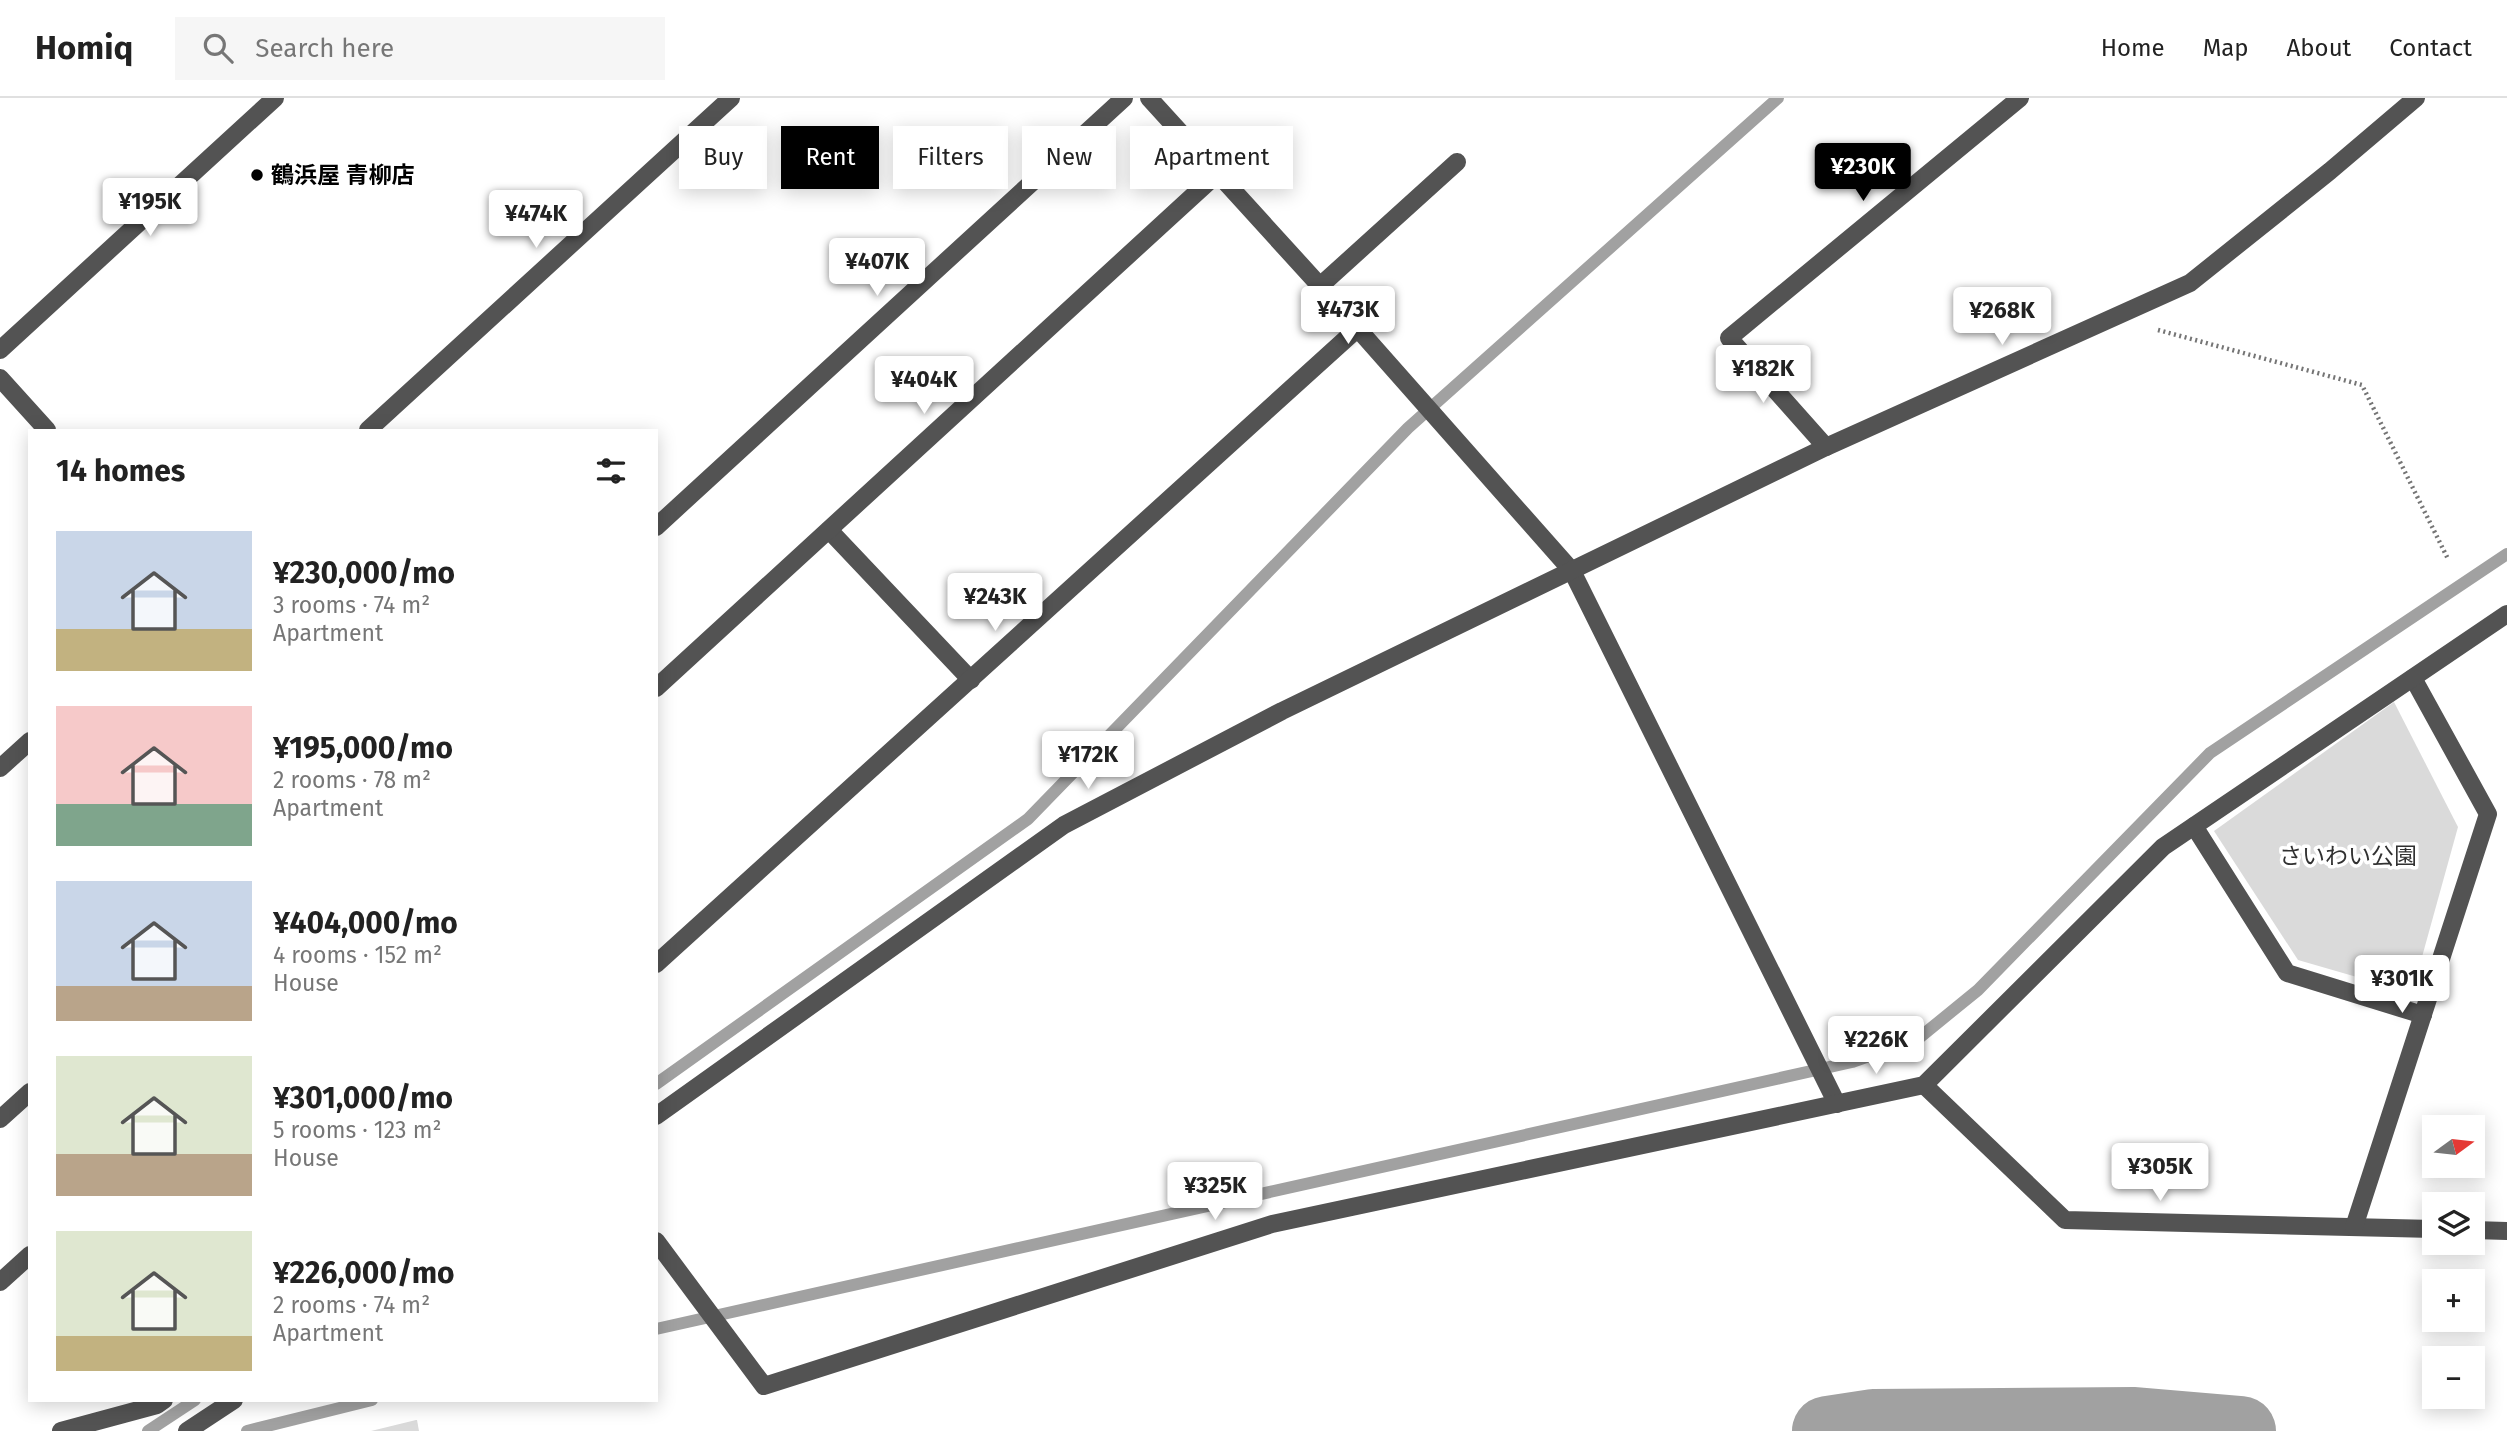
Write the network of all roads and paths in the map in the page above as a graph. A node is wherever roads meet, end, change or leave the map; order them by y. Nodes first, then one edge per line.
1 (275, 98) edge
2 (731, 98) edge
3 (1124, 98) edge
4 (1149, 98) edge
5 (2021, 98) edge
6 (2416, 98) edge
7 (1175, 126) edge
8 (1457, 162) dead end
9 (1201, 189) edge
10 (1232, 189) edge
11 (1320, 286) junction
12 (2113, 318) junction
13 (1358, 328) junction
14 (0, 350) edge
15 (0, 378) edge
16 (46, 429) edge
17 (369, 429) edge
18 (1826, 447) junction
19 (658, 525) edge
20 (829, 530) junction
21 (2448, 559) dead end
22 (1572, 571) junction
23 (2507, 614) edge
24 (2413, 678) junction
25 (971, 680) junction
26 (658, 686) edge
27 (28, 743) edge
28 (0, 768) edge
29 (2194, 826) junction
30 (658, 962) edge
31 (2423, 1015) junction
32 (1924, 1085) junction
33 (28, 1095) edge
34 (1837, 1104) junction
35 (659, 1110) edge
36 (0, 1119) edge
37 (2354, 1227) junction
38 (2422, 1229) edge
39 (2485, 1230) edge
40 (2507, 1231) edge
41 (658, 1244) edge
42 (28, 1257) edge
43 (0, 1282) edge
44 (161, 1402) edge
45 (231, 1402) edge
46 (61, 1431) edge
47 (187, 1431) edge

1 - 14 street
2 - 17 street
3 - 19 street
4 - 7 street
5 - 18 street
6 - 12 street
8 - 11 street
9 - 20 street
10 - 11 street
11 - 13 street
12 - 18 street
12 - 21 path
13 - 22 street
13 - 25 street
15 - 16 street
18 - 22 street
20 - 25 street
20 - 26 street
22 - 34 street
22 - 35 street
23 - 24 street
24 - 29 street
24 - 31 street
25 - 30 street
27 - 28 street
29 - 31 street
29 - 32 street
31 - 37 street
32 - 34 street
32 - 37 street
33 - 36 street
34 - 41 street
37 - 38 street
39 - 40 street
42 - 43 street
44 - 46 street
45 - 47 street

